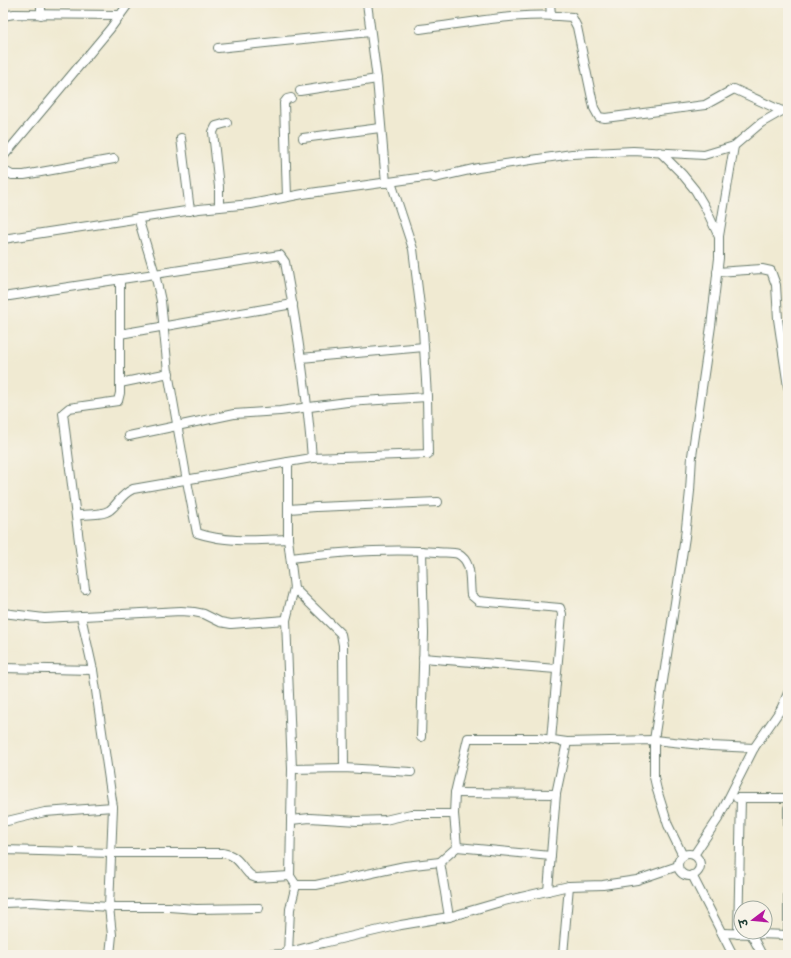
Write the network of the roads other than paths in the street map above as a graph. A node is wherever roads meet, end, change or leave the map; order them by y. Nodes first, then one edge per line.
1 (41, 3) edge
2 (129, 3) edge
3 (367, 3) edge
4 (550, 3) edge
5 (120, 14) junction
6 (41, 15) junction
7 (552, 15) junction
8 (3, 16) edge
9 (420, 30) dead end
10 (370, 32) junction
11 (218, 48) dead end
12 (377, 79) junction
13 (300, 90) dead end
14 (291, 98) dead end
15 (785, 110) edge
16 (228, 123) dead end
17 (380, 128) junction
18 (181, 138) dead end
19 (303, 138) dead end
20 (734, 146) junction
21 (660, 152) junction
22 (3, 157) edge
23 (114, 159) dead end
24 (3, 170) edge
25 (389, 182) junction
26 (287, 197) junction
27 (219, 207) junction
28 (190, 210) junction
29 (138, 218) junction
30 (719, 236) junction
31 (3, 238) edge
32 (717, 272) junction
33 (155, 274) junction
34 (120, 279) junction
35 (3, 297) edge
36 (293, 304) junction
37 (165, 328) junction
38 (120, 334) junction
39 (424, 347) junction
40 (301, 358) junction
41 (168, 373) junction
42 (120, 383) junction
43 (788, 387) edge
44 (427, 397) junction
45 (308, 407) junction
46 (178, 426) junction
47 (129, 436) dead end
48 (312, 458) junction
49 (288, 462) junction
50 (187, 480) junction
51 (438, 502) dead end
52 (289, 509) junction
53 (76, 515) junction
54 (288, 539) junction
55 (422, 551) junction
56 (290, 558) junction
57 (294, 588) junction
58 (85, 589) dead end
59 (3, 613) edge
60 (81, 616) junction
61 (286, 620) junction
62 (423, 658) junction
63 (3, 668) edge
64 (556, 669) junction
65 (93, 670) junction
66 (788, 693) edge
67 (784, 710) edge
68 (421, 737) dead end
69 (551, 740) junction
70 (654, 740) junction
71 (567, 742) junction
72 (754, 748) junction
73 (344, 768) junction
74 (292, 769) junction
75 (410, 772) dead end
76 (455, 793) junction
77 (556, 794) junction
78 (728, 798) junction
79 (741, 798) junction
80 (788, 798) edge
81 (114, 807) junction
82 (788, 808) edge
83 (454, 814) junction
84 (290, 820) junction
85 (3, 822) edge
86 (457, 847) junction
87 (3, 850) edge
88 (112, 853) junction
89 (694, 855) junction
90 (550, 856) junction
91 (682, 856) junction
92 (440, 862) junction
93 (678, 866) junction
94 (692, 875) junction
95 (290, 876) junction
96 (296, 885) junction
97 (569, 886) junction
98 (548, 891) junction
99 (739, 900) edge
100 (3, 903) edge
101 (109, 907) junction
102 (259, 908) dead end
103 (449, 917) junction
104 (722, 933) junction
105 (733, 934) edge
106 (773, 935) edge
107 (788, 936) edge
108 (754, 940) edge
109 (288, 953) junction
110 (110, 955) edge
111 (268, 955) edge
112 (563, 955) edge
113 (733, 955) edge
114 (762, 955) edge

1 - 6 street
2 - 5 street
3 - 10 street
4 - 7 street
5 - 6 street
5 - 22 street
6 - 8 street
7 - 9 street
7 - 15 street
10 - 11 street
10 - 12 street
12 - 13 street
12 - 17 street
14 - 26 street
15 - 20 street
16 - 27 street
17 - 19 street
17 - 25 street
18 - 28 street
20 - 21 street
20 - 30 street
21 - 25 street
21 - 30 street
23 - 24 street
25 - 26 street
25 - 39 street
26 - 27 street
27 - 28 street
28 - 29 street
29 - 31 street
29 - 33 street
30 - 32 street
32 - 43 street
32 - 70 street
33 - 34 street
33 - 36 street
33 - 37 street
34 - 35 street
34 - 38 street
36 - 37 street
36 - 40 street
37 - 38 street
37 - 41 street
38 - 42 street
39 - 40 street
39 - 44 street
40 - 45 street
41 - 42 street
41 - 46 street
42 - 53 street
44 - 45 street
44 - 48 street
45 - 46 street
45 - 48 street
46 - 47 street
46 - 50 street
48 - 49 street
49 - 50 street
49 - 52 street
50 - 53 street
50 - 54 street
51 - 52 street
52 - 54 street
53 - 58 street
54 - 56 street
55 - 56 street
55 - 62 street
55 - 64 street
56 - 57 street
57 - 61 street
57 - 73 street
59 - 60 street
60 - 61 street
60 - 65 street
61 - 74 street
62 - 64 street
62 - 68 street
63 - 65 street
64 - 69 street
65 - 81 street
66 - 67 street
67 - 72 street
69 - 71 street
69 - 76 street
70 - 71 street
70 - 72 street
70 - 91 street
71 - 77 street
72 - 78 street
73 - 74 street
73 - 75 street
74 - 84 street
76 - 77 street
76 - 83 street
77 - 90 street
78 - 79 street
78 - 89 street
79 - 80 street
79 - 99 street
81 - 85 street
81 - 88 street
82 - 107 street
83 - 84 street
83 - 86 street
84 - 95 street
86 - 90 street
86 - 92 street
87 - 88 street
88 - 95 street
88 - 101 street
89 - 91 street
89 - 94 street
90 - 98 street
91 - 93 street
92 - 96 street
92 - 103 street
93 - 94 street
93 - 97 street
94 - 104 street
95 - 96 street
96 - 109 street
97 - 98 street
97 - 112 street
98 - 103 street
100 - 101 street
101 - 102 street
101 - 110 street
103 - 109 street
104 - 105 street
104 - 113 street
106 - 107 street
108 - 114 street
109 - 111 street

